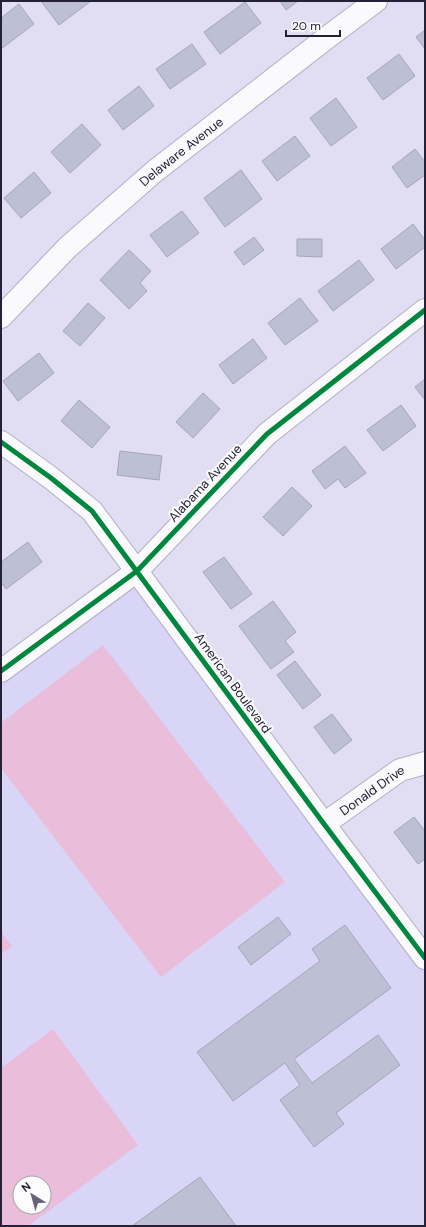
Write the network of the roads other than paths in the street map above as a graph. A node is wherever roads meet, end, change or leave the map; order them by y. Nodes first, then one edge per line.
1 (376, 1) edge
2 (425, 310) edge
3 (1, 317) edge
4 (1, 442) edge
5 (137, 571) junction
6 (1, 671) edge
7 (425, 763) edge
8 (324, 824) junction
9 (425, 958) edge

1 - 3 street, Delaware Avenue
2 - 5 street, Alabama Avenue
4 - 5 street, American Boulevard
5 - 6 street, Alabama Avenue
5 - 8 street, American Boulevard
7 - 8 street, Donald Drive
8 - 9 street, American Boulevard

